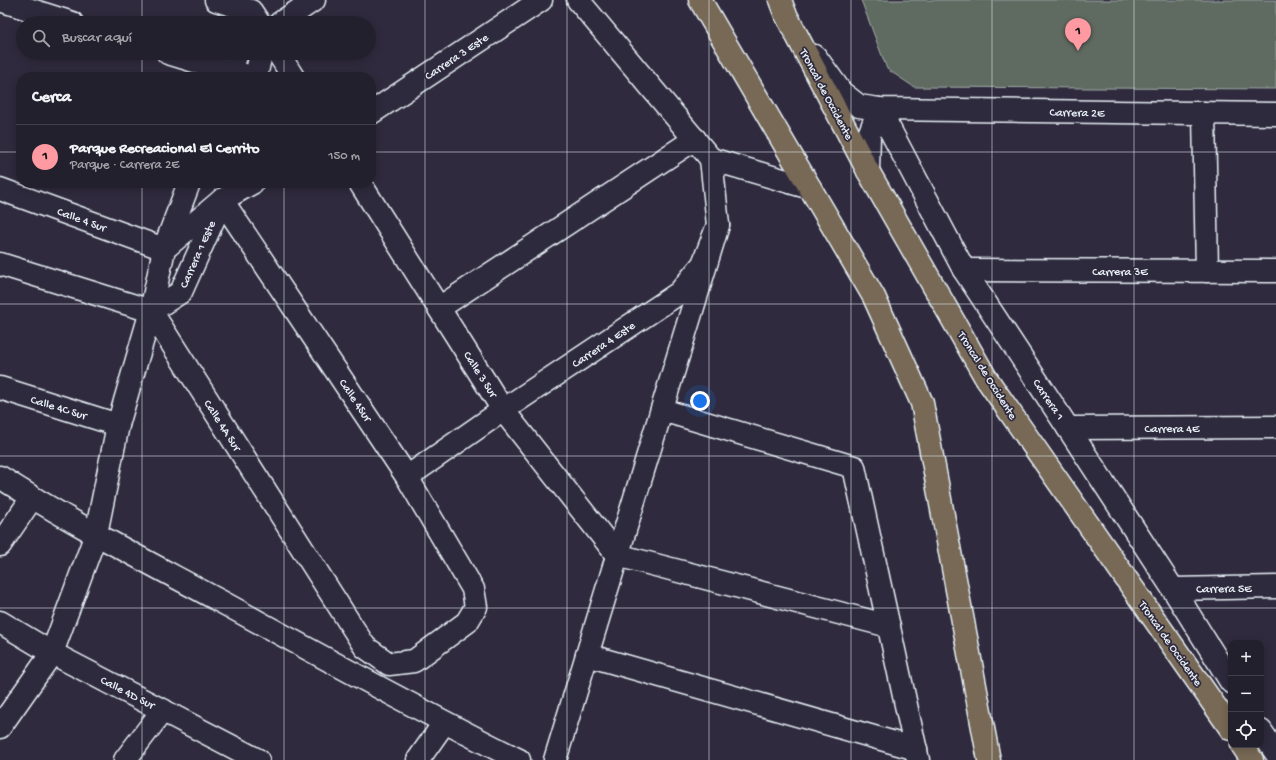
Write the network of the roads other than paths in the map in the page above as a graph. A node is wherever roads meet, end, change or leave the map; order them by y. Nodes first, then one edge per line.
1 (0, 0) edge
2 (216, 0) edge
3 (314, 0) edge
4 (541, 0) edge
5 (578, 0) edge
6 (700, 0) edge
7 (782, 7) edge
8 (253, 14) edge
9 (50, 16) edge
10 (290, 16) edge
11 (200, 60) edge
12 (259, 60) edge
13 (282, 60) edge
14 (232, 67) edge
15 (244, 72) edge
16 (256, 72) edge
17 (290, 72) edge
18 (879, 109) junction
19 (376, 110) edge
20 (1204, 113) junction
21 (1276, 114) edge
22 (695, 139) junction
23 (711, 159) junction
24 (868, 171) junction
25 (187, 188) edge
26 (234, 188) edge
27 (363, 188) edge
28 (810, 188) junction
29 (0, 189) edge
30 (223, 191) edge
31 (718, 226) junction
32 (164, 249) junction
33 (0, 264) edge
34 (964, 270) junction
35 (1207, 271) junction
36 (1276, 271) edge
37 (439, 308) junction
38 (151, 311) junction
39 (0, 388) edge
40 (503, 410) junction
41 (662, 410) junction
42 (118, 425) junction
43 (1276, 427) edge
44 (1068, 428) junction
45 (0, 477) edge
46 (407, 477) junction
47 (32, 498) junction
48 (96, 534) junction
49 (0, 545) edge
50 (618, 555) junction
51 (1276, 587) edge
52 (1173, 589) junction
53 (476, 607) joint
54 (0, 622) edge
55 (889, 626) junction
56 (52, 653) junction
57 (587, 655) junction
58 (1228, 677) edge
59 (163, 710) junction
60 (444, 723) junction
61 (1228, 725) edge
62 (0, 727) edge
63 (1244, 748) edge
64 (917, 755) edge
65 (125, 760) edge
66 (258, 760) edge
67 (418, 760) edge
68 (519, 760) edge
69 (555, 760) edge
70 (989, 760) edge
71 (1252, 760) edge

1 - 9 street
2 - 8 street
3 - 10 street
4 - 19 street, Carrera 3 Este
5 - 22 street
6 - 28 highway
7 - 18 street, Carrera 2E
7 - 24 highway, Troncal de Occidente
11 - 14 street
12 - 16 street
13 - 17 street
14 - 15 street
18 - 20 street, Carrera 2E
18 - 24 street
18 - 34 street, Carrera 1
20 - 21 street, Carrera 2E
20 - 35 street
22 - 23 street
22 - 37 street
23 - 28 street
23 - 31 street, Carrera 4 Este
24 - 61 highway, Troncal de Occidente
25 - 32 street
26 - 30 street
27 - 37 street, Calle 3 Sur
28 - 70 highway
29 - 32 street, Calle 4 Sur
30 - 32 street
30 - 38 street, Carrera 1 Este
30 - 46 street, Calle 4Sur
31 - 40 street, Carrera 4 Este
31 - 41 street
32 - 38 street
33 - 38 street
34 - 35 street, Carrera 3E
34 - 44 street, Carrera 1
35 - 36 street, Carrera 3E
37 - 40 street, Calle 3 Sur
38 - 42 street
38 - 53 street, Calle 4A Sur
39 - 42 street, Calle 4C Sur
40 - 46 street, Carrera 4 Este
40 - 50 street, Calle 3 Sur
41 - 50 street
41 - 55 street
42 - 48 street
43 - 44 street, Carrera 4E
44 - 52 street, Carrera 1
45 - 47 street
46 - 53 street, Calle 4Sur
47 - 48 street
47 - 49 street
48 - 56 street
48 - 60 street
50 - 55 street
50 - 57 street
51 - 52 street, Carrera 5E
52 - 58 street, Carrera 1
54 - 56 street, Calle 4D Sur
55 - 64 street
56 - 59 street, Calle 4D Sur
56 - 62 street
57 - 64 street
57 - 69 street
59 - 65 street
59 - 66 street, Calle 4D Sur
60 - 67 street
60 - 68 street
63 - 71 highway

